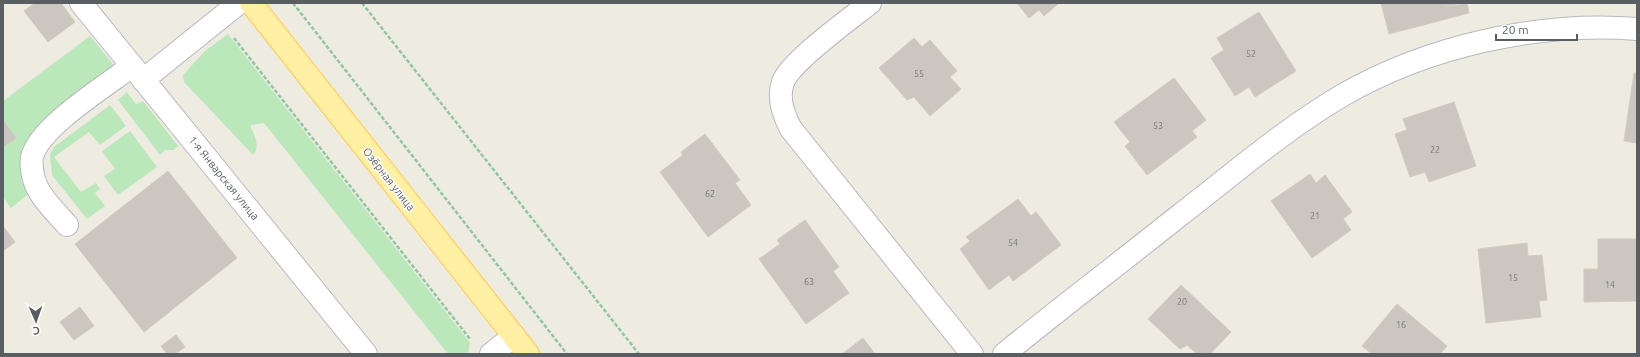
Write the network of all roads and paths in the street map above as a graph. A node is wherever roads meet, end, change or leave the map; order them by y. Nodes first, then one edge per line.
1 (81, 3) edge
2 (239, 3) edge
3 (251, 3) edge
4 (293, 3) edge
5 (362, 3) edge
6 (870, 3) edge
7 (219, 19) junction
8 (1637, 29) edge
9 (138, 73) junction
10 (67, 225) dead end
11 (514, 336) junction
12 (472, 341) dead end
13 (366, 354) edge
14 (491, 354) edge
15 (528, 354) edge
16 (567, 354) edge
17 (639, 354) edge
18 (972, 354) edge
19 (1004, 354) edge

1 - 9 street, 1-я Январская улица
2 - 7 street
3 - 11 main road, Озёрная улица
4 - 16 path
5 - 17 path
6 - 18 street
7 - 9 street
7 - 12 path
8 - 19 street
9 - 10 street
9 - 13 street, 1-я Январская улица
11 - 14 street
11 - 15 main road, Озёрная улица

